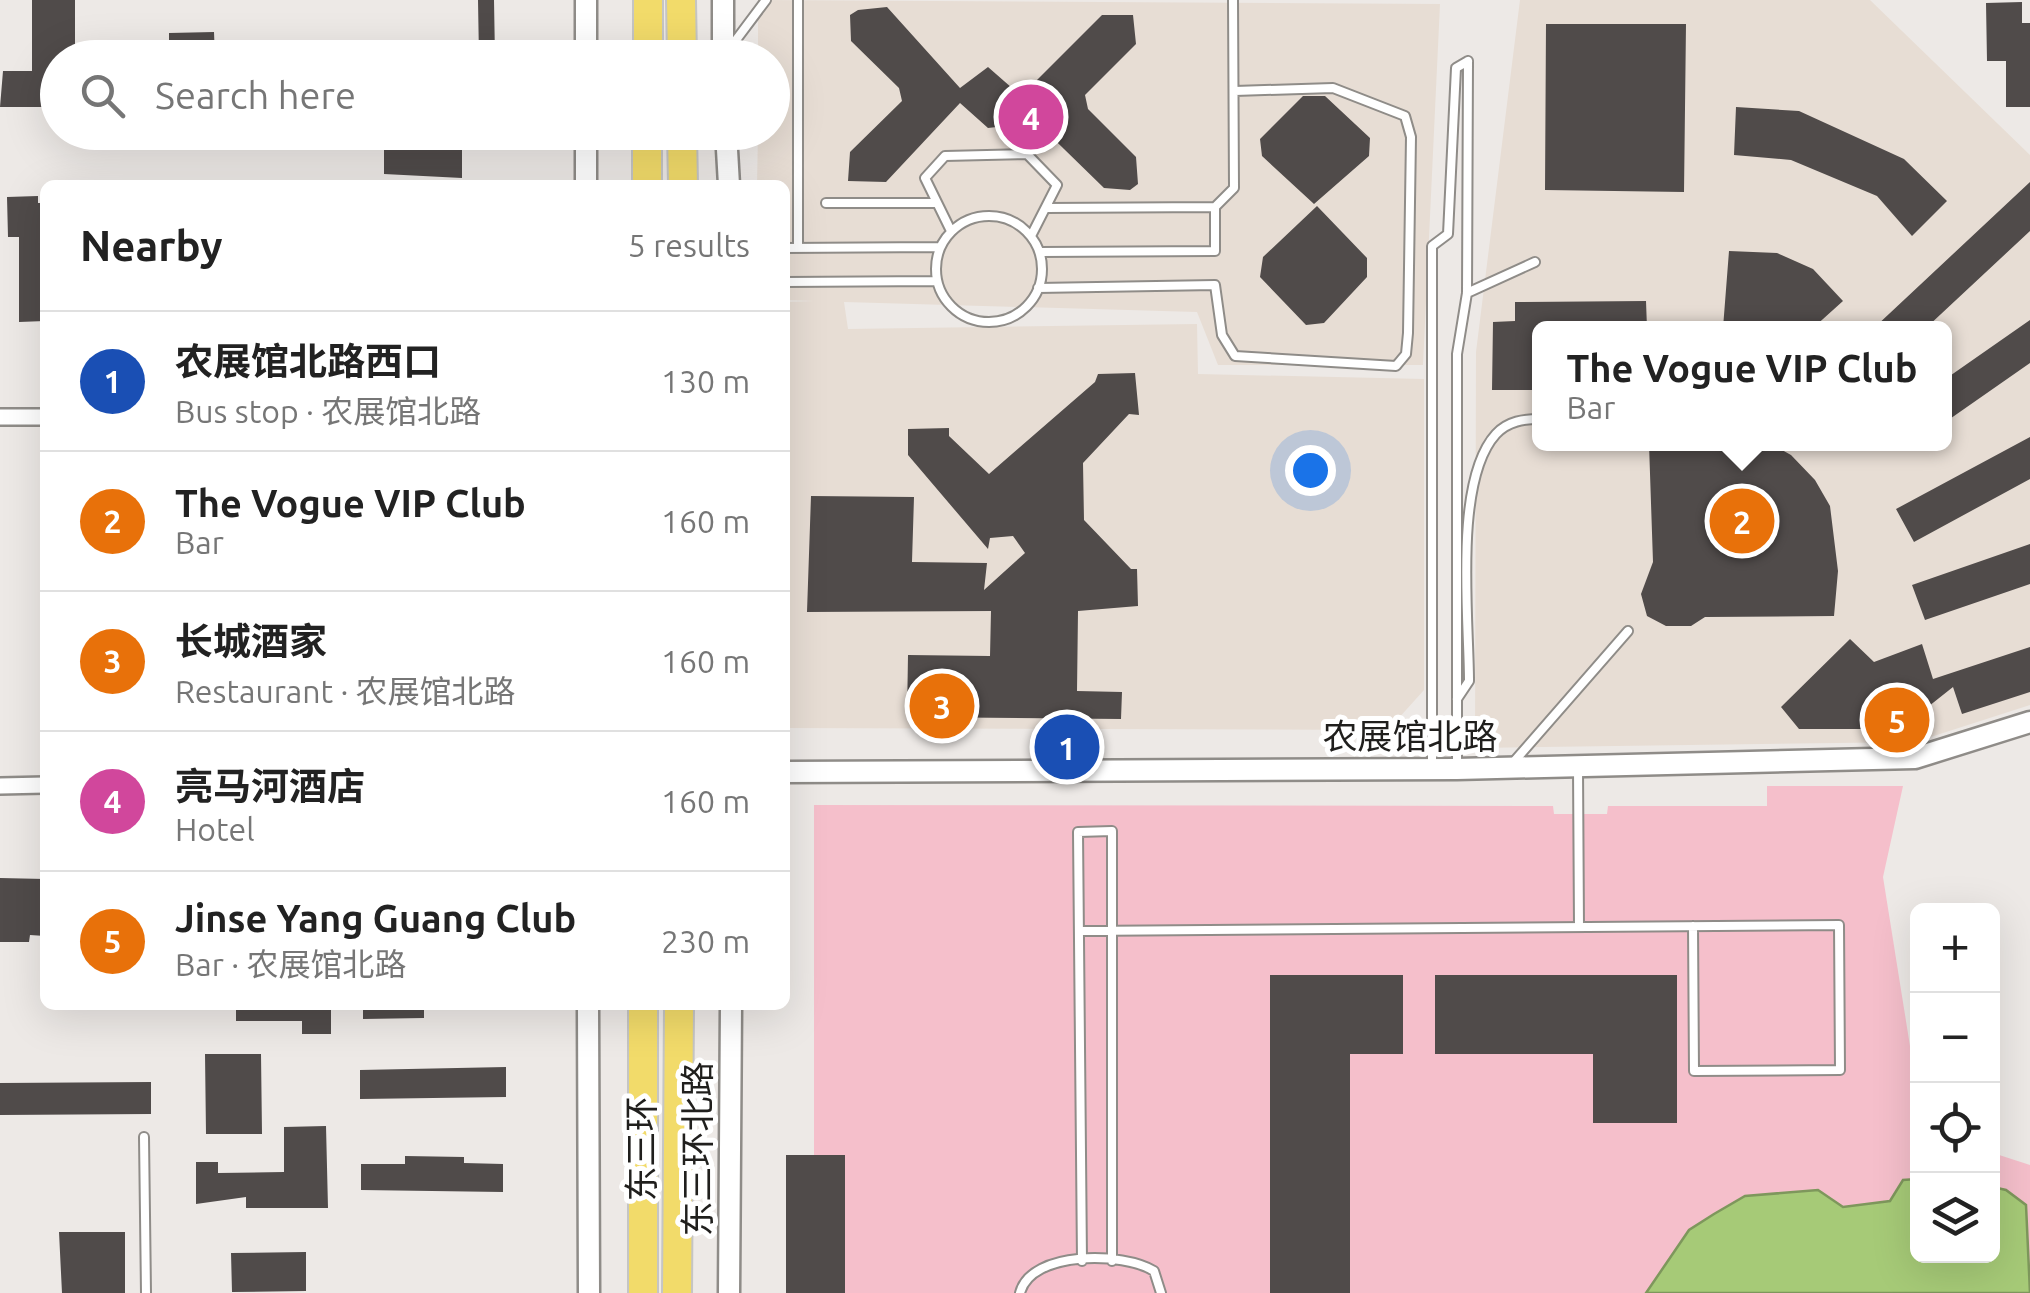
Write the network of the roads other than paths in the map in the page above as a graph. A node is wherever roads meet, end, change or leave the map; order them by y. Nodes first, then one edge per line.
1 (586, 0) edge
2 (648, 0) edge
3 (681, 0) edge
4 (723, 0) edge
5 (766, 0) edge
6 (798, 0) edge
7 (1233, 0) edge
8 (586, 40) edge
9 (648, 40) edge
10 (682, 40) edge
11 (723, 40) edge
12 (736, 40) edge
13 (1235, 90) junction
14 (586, 150) edge
15 (647, 150) edge
16 (682, 150) edge
17 (727, 150) edge
18 (586, 180) edge
19 (647, 180) edge
20 (683, 180) edge
21 (729, 180) edge
22 (937, 202) junction
23 (826, 204) dead end
24 (1215, 207) junction
25 (1046, 208) junction
26 (951, 231) junction
27 (1032, 236) junction
28 (1410, 245) junction
29 (1432, 246) junction
30 (790, 248) edge
31 (798, 248) junction
32 (939, 248) junction
33 (1040, 252) junction
34 (1535, 262) dead end
35 (790, 282) edge
36 (936, 282) junction
37 (1038, 288) junction
38 (1467, 293) junction
39 (0, 417) edge
40 (40, 417) edge
41 (1532, 419) edge
42 (1628, 630) dead end
43 (1433, 675) junction
44 (1454, 676) junction
45 (1457, 699) junction
46 (2030, 722) edge
47 (1432, 768) junction
48 (1508, 768) junction
49 (1578, 768) junction
50 (1456, 770) junction
51 (790, 772) edge
52 (40, 785) edge
53 (0, 786) edge
54 (1693, 926) junction
55 (1579, 927) junction
56 (1081, 931) junction
57 (1110, 931) junction
58 (588, 1010) edge
59 (644, 1010) edge
60 (679, 1010) edge
61 (730, 1010) edge
62 (144, 1137) dead end
63 (1082, 1261) junction
64 (1112, 1261) junction
65 (146, 1293) edge
66 (589, 1293) edge
67 (643, 1293) edge
68 (678, 1293) edge
69 (729, 1293) edge
70 (1020, 1293) edge
71 (1161, 1293) edge

1 - 8 street
2 - 9 highway
3 - 10 highway
4 - 11 street
5 - 12 lane
6 - 31 lane
7 - 13 lane
13 - 24 lane
13 - 28 lane
14 - 18 street
15 - 19 highway
16 - 20 highway
17 - 21 street
22 - 23 lane
22 - 25 lane
22 - 26 lane
24 - 25 lane
24 - 33 lane
25 - 27 lane
26 - 27 lane
26 - 32 lane
27 - 33 lane
28 - 29 lane
28 - 37 lane
29 - 38 lane
29 - 43 lane
30 - 31 lane
31 - 32 lane
32 - 36 lane
33 - 37 lane
34 - 38 lane
35 - 36 lane
36 - 37 lane
38 - 44 lane
39 - 40 street
41 - 45 lane
42 - 48 lane
43 - 44 lane
43 - 47 lane
44 - 45 lane
45 - 50 lane
46 - 49 street, 农展馆北路
47 - 50 street, 农展馆北路
47 - 51 street, 农展馆北路
48 - 49 street, 农展馆北路
48 - 50 street, 农展馆北路
49 - 55 lane
52 - 53 street
54 - 54 lane
54 - 55 lane
55 - 57 lane
56 - 57 lane
56 - 57 lane
56 - 63 lane
57 - 64 lane
58 - 66 street
59 - 67 highway, 东三环
60 - 68 highway, 东三环
61 - 69 street, 东三环北路
62 - 65 lane
63 - 64 lane
63 - 70 lane
64 - 71 lane

